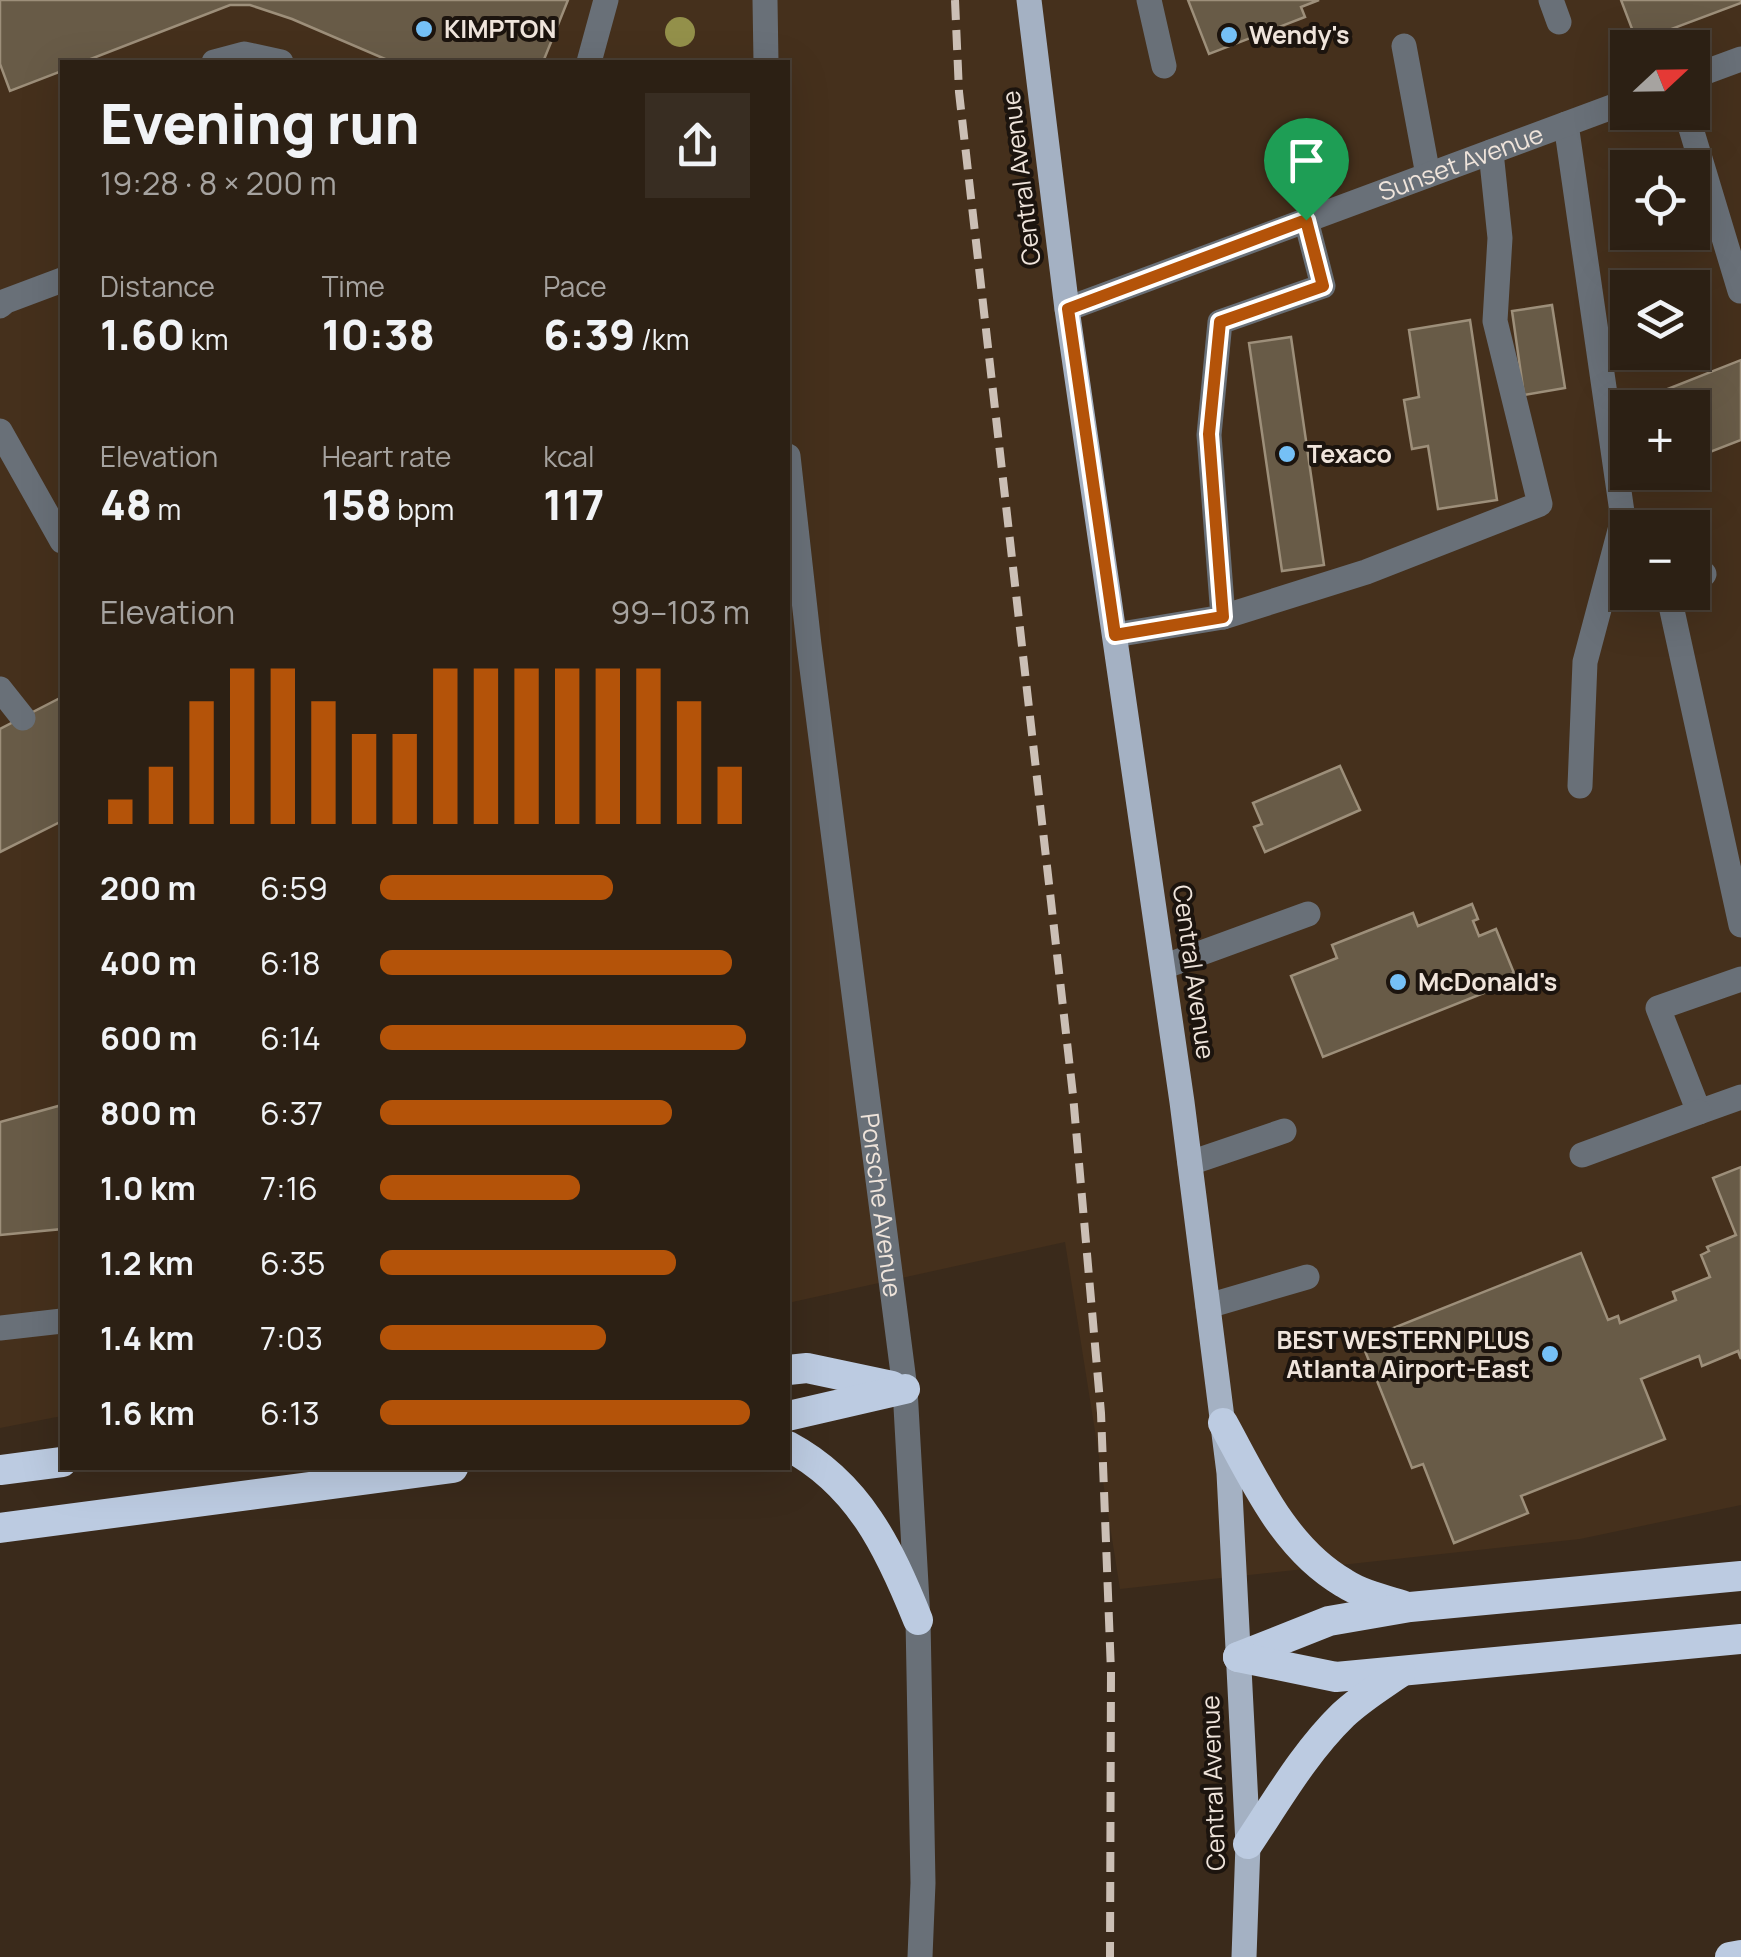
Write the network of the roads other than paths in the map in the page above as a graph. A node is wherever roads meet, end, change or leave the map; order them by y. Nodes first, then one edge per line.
1 (606, 0) edge
2 (765, 0) edge
3 (1030, 0) edge
4 (1148, 0) edge
5 (1404, 46) dead end
6 (1741, 59) edge
7 (222, 60) edge
8 (272, 60) edge
9 (589, 60) edge
10 (766, 60) edge
11 (1164, 66) dead end
12 (1710, 70) edge
13 (1610, 108) edge
14 (1566, 124) junction
15 (1691, 130) edge
16 (1490, 152) junction
17 (1428, 175) junction
18 (1306, 220) junction
19 (60, 281) edge
20 (1740, 290) edge
21 (0, 306) edge
22 (1068, 309) junction
23 (0, 431) edge
24 (790, 474) edge
25 (1622, 510) edge
26 (60, 537) edge
27 (1610, 595) edge
28 (1672, 610) edge
29 (1223, 617) junction
30 (1115, 635) junction
31 (0, 689) edge
32 (22, 718) dead end
33 (1580, 786) dead end
34 (1308, 914) dead end
35 (1741, 924) edge
36 (1162, 967) junction
37 (1741, 979) edge
38 (1741, 1097) edge
39 (1699, 1112) junction
40 (1284, 1131) dead end
41 (1582, 1155) dead end
42 (1190, 1162) junction
43 (1307, 1277) dead end
44 (1208, 1306) junction
45 (60, 1321) edge
46 (0, 1328) edge
47 (790, 1370) edge
48 (905, 1389) junction
49 (790, 1416) edge
50 (1223, 1422) junction
51 (790, 1447) edge
52 (60, 1462) edge
53 (0, 1470) edge
54 (439, 1470) edge
55 (0, 1528) edge
56 (1741, 1576) edge
57 (1410, 1607) junction
58 (918, 1620) junction
59 (1741, 1639) edge
60 (1238, 1658) junction
61 (1404, 1671) junction
62 (1248, 1844) junction
63 (1741, 1955) edge
64 (920, 1957) edge
65 (1244, 1957) edge
66 (1730, 1957) edge

1 - 9 street
2 - 10 street
3 - 22 main road, Central Avenue
4 - 11 street
5 - 17 street
6 - 12 street
7 - 8 street
13 - 14 street, Sunset Avenue
14 - 16 street, Sunset Avenue
14 - 25 street
15 - 20 street
16 - 17 street, Sunset Avenue
16 - 29 street
17 - 18 street, Sunset Avenue
18 - 22 street, Sunset Avenue
18 - 29 street
19 - 21 street
22 - 30 main road, Central Avenue
23 - 26 street
24 - 48 street, Porsche Avenue
27 - 33 street
28 - 35 street
29 - 30 street
30 - 36 main road, Central Avenue
31 - 32 street
34 - 36 street
36 - 42 main road, Central Avenue
37 - 39 street
38 - 39 street
39 - 41 street
40 - 42 street
42 - 44 main road, Central Avenue
43 - 44 street
44 - 50 main road, Central Avenue
45 - 46 street
47 - 48 highway
48 - 49 highway
48 - 58 street, Porsche Avenue
50 - 57 highway
50 - 60 main road, Central Avenue
51 - 58 highway
52 - 53 highway
54 - 55 highway
56 - 57 highway
57 - 60 highway
58 - 64 street, Porsche Avenue
59 - 61 highway
60 - 61 highway
60 - 62 main road, Central Avenue
61 - 62 highway
62 - 65 main road, Central Avenue
63 - 66 highway

